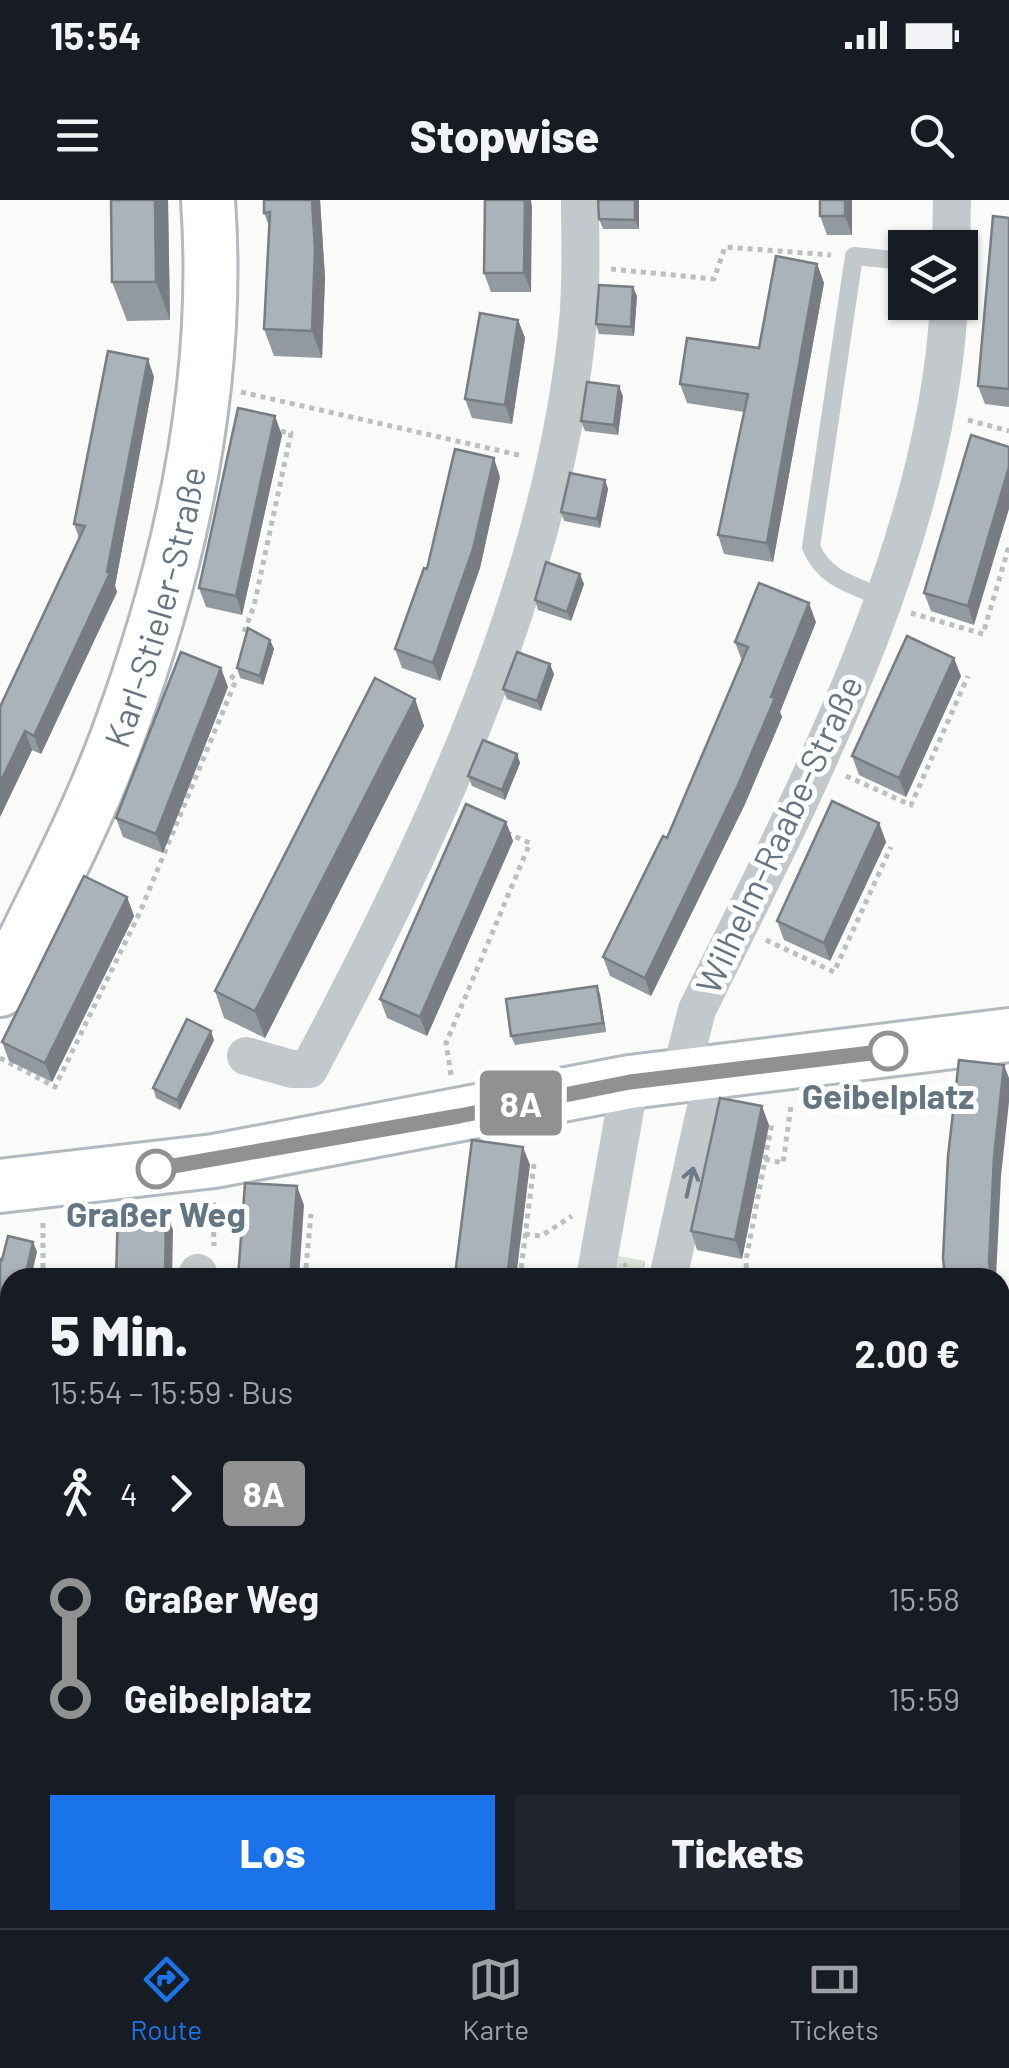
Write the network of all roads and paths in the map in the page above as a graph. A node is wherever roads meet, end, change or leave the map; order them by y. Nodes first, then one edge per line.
1 (208, 200) edge
2 (580, 200) edge
3 (952, 200) edge
4 (951, 230) edge
5 (854, 256) junction
6 (888, 259) edge
7 (579, 265) junction
8 (948, 320) edge
9 (204, 384) junction
10 (935, 412) junction
11 (273, 429) edge
12 (1009, 431) edge
13 (555, 463) junction
14 (1009, 546) edge
15 (882, 601) junction
16 (244, 632) edge
17 (230, 675) dead end
18 (968, 676) dead end
19 (816, 762) junction
20 (494, 827) edge
21 (891, 848) dead end
22 (738, 927) junction
23 (0, 990) edge
24 (1009, 1036) edge
25 (446, 1044) dead end
26 (246, 1056) dead end
27 (0, 1058) edge
28 (781, 1064) junction
29 (701, 1073) junction
30 (630, 1082) junction
31 (772, 1123) dead end
32 (765, 1159) junction
33 (214, 1161) junction
34 (534, 1164) dead end
35 (22, 1184) edge
36 (608, 1192) junction
37 (311, 1214) dead end
38 (525, 1234) junction
39 (42, 1268) edge
40 (214, 1268) edge
41 (306, 1268) edge
42 (521, 1268) edge
43 (597, 1268) edge
44 (670, 1268) edge
45 (746, 1268) edge

1 - 9 street, Karl-Stieler-Straße
2 - 7 street
3 - 4 street
5 - 6 lane
5 - 7 path
5 - 15 lane
7 - 13 street
8 - 10 street, Wilhelm-Raabe-Straße
9 - 13 path
9 - 23 street, Karl-Stieler-Straße
10 - 12 path
10 - 15 street, Wilhelm-Raabe-Straße
11 - 16 path
13 - 26 street
14 - 15 path
15 - 19 street, Wilhelm-Raabe-Straße
17 - 27 path
18 - 19 path
19 - 22 street, Wilhelm-Raabe-Straße
20 - 25 path
21 - 22 path
22 - 29 street, Wilhelm-Raabe-Straße
24 - 28 street
28 - 29 street
28 - 32 path
29 - 30 street
44 -> 29 street
30 - 33 street
30 - 36 street
31 - 32 path
32 - 45 path
33 - 35 street
33 - 40 path
34 - 38 path
35 - 39 path
36 - 38 path
36 - 43 street
37 - 41 path
38 - 42 path

